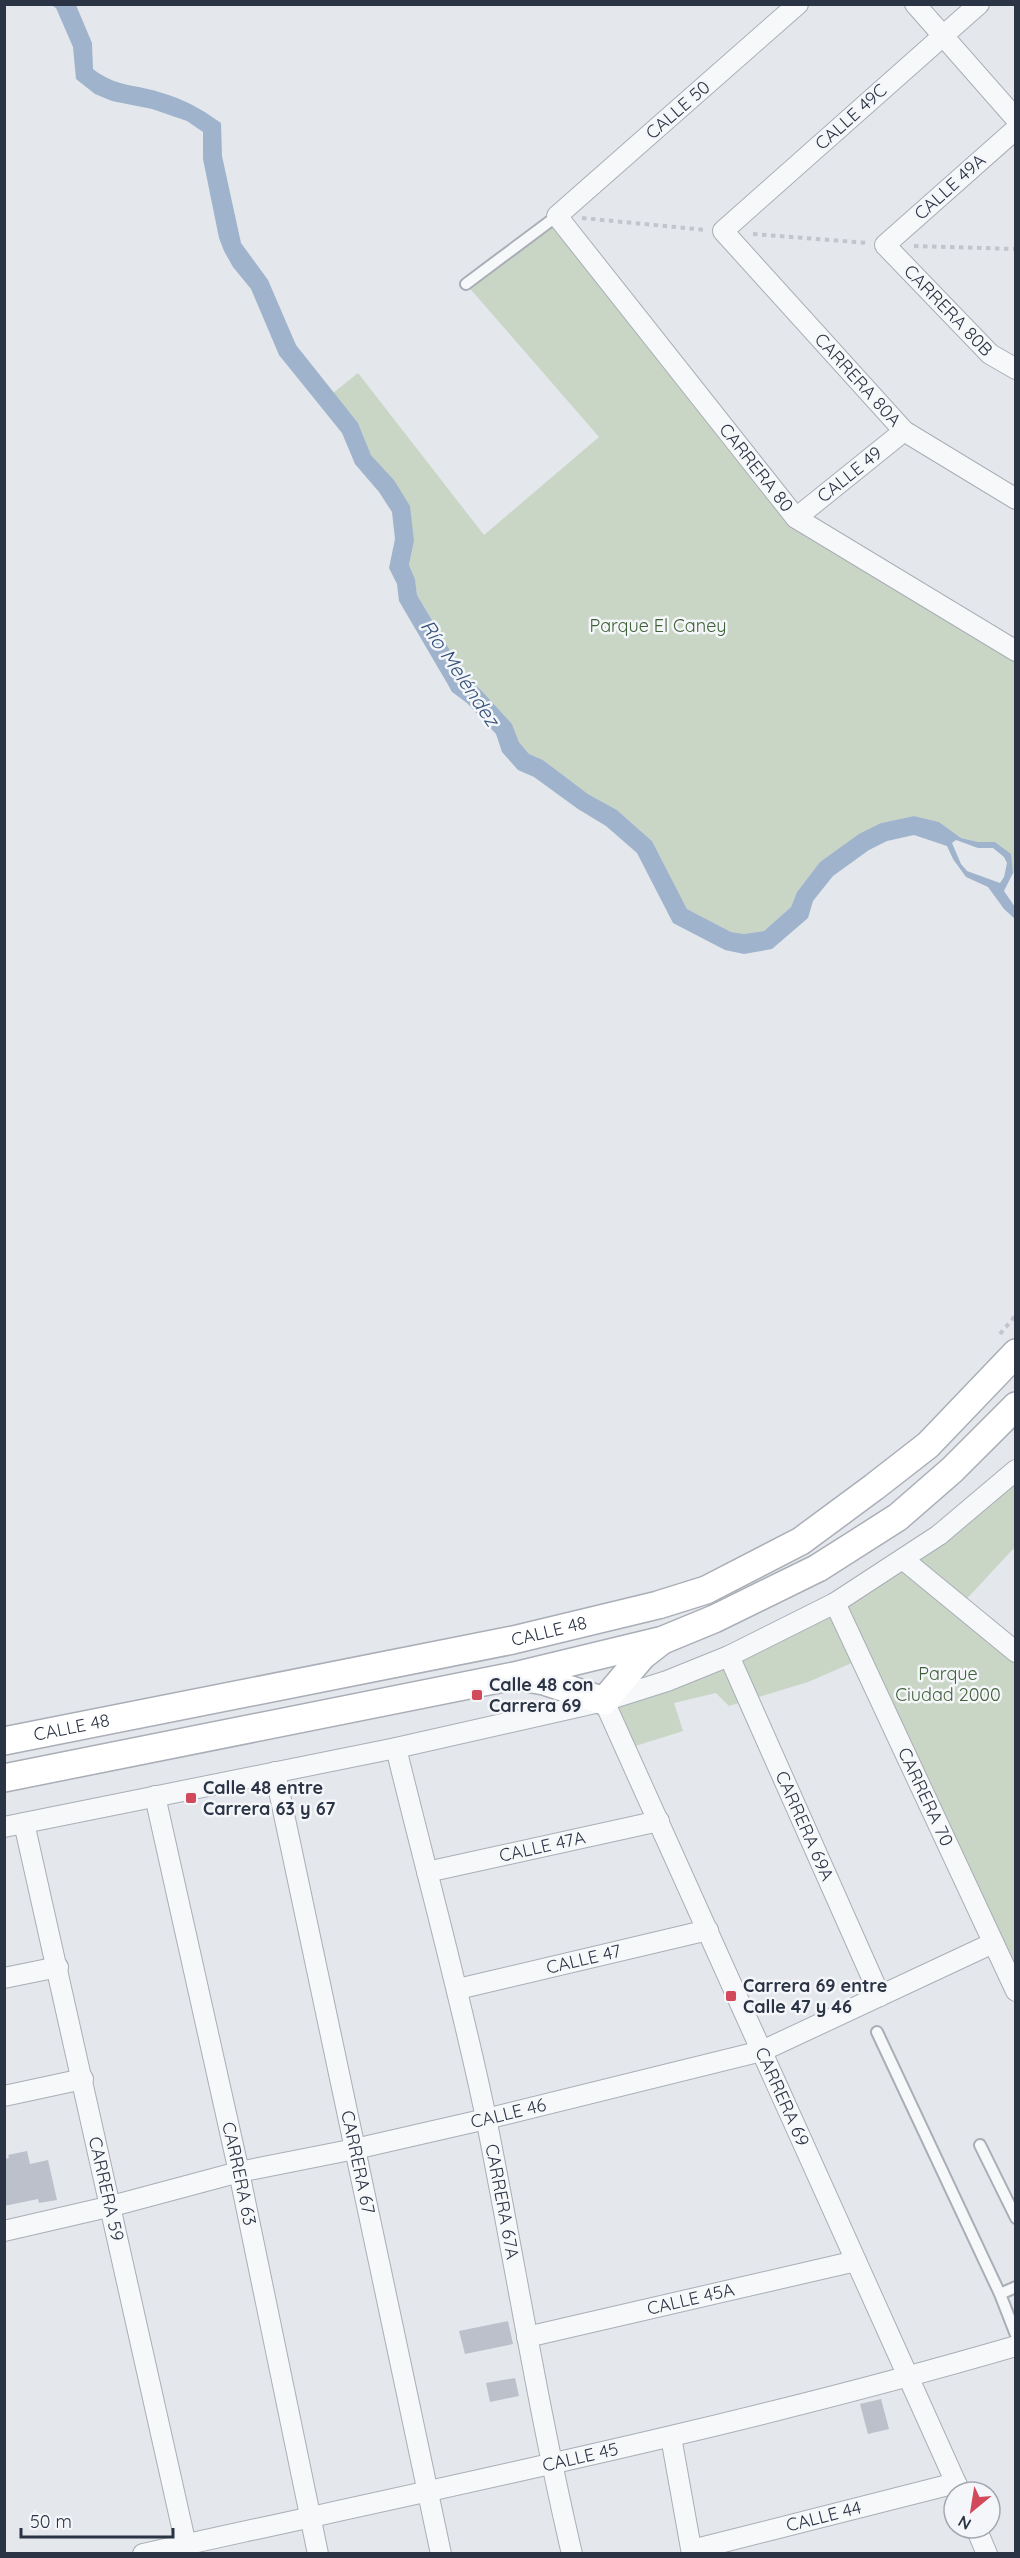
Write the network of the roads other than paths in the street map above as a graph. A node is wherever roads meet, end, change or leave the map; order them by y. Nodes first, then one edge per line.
1 (798, 4) edge
2 (915, 4) edge
3 (979, 4) edge
4 (942, 36) junction
5 (1016, 120) edge
6 (1016, 129) edge
7 (557, 216) junction
8 (723, 231) joint
9 (885, 245) joint
10 (466, 284) dead end
11 (1016, 369) edge
12 (904, 431) junction
13 (1016, 499) edge
14 (796, 518) junction
15 (1016, 651) edge
16 (1005, 1347) edge
17 (1016, 1406) edge
18 (1012, 1480) edge
19 (904, 1560) junction
20 (836, 1603) junction
21 (663, 1640) junction
22 (1016, 1652) edge
23 (729, 1656) junction
24 (514, 1676) junction
25 (604, 1701) junction
26 (4, 1741) edge
27 (396, 1748) junction
28 (274, 1772) junction
29 (4, 1778) edge
30 (155, 1796) junction
31 (659, 1821) junction
32 (24, 1823) junction
33 (4, 1827) edge
34 (427, 1872) junction
35 (708, 1930) junction
36 (993, 1943) junction
37 (58, 1967) junction
38 (4, 1978) edge
39 (458, 1989) junction
40 (1016, 1991) edge
41 (880, 1996) junction
42 (877, 2032) dead end
43 (762, 2051) junction
44 (83, 2079) junction
45 (4, 2096) edge
46 (486, 2119) junction
47 (980, 2145) dead end
48 (355, 2149) junction
49 (239, 2172) junction
50 (112, 2206) junction
51 (1016, 2218) edge
52 (4, 2231) edge
53 (856, 2261) junction
54 (1016, 2287) edge
55 (1000, 2294) junction
56 (1016, 2335) edge
57 (526, 2337) junction
58 (1016, 2346) edge
59 (908, 2378) junction
60 (671, 2437) junction
61 (551, 2464) junction
62 (954, 2480) edge
63 (427, 2491) junction
64 (942, 2492) edge
65 (310, 2517) junction
66 (187, 2549) edge
67 (692, 2552) edge
68 (143, 2553) edge
69 (318, 2553) edge
70 (441, 2553) edge
71 (572, 2553) edge

1 - 7 street, CALLE 50
2 - 4 street
3 - 4 street, CALLE 49C
4 - 5 street
4 - 8 street, CALLE 49C
6 - 9 street, CALLE 49A
7 - 10 lane
7 - 14 street, CARRERA 80
8 - 12 street, CARRERA 80A
9 - 11 street, CARRERA 80B
12 - 13 street, CARRERA 80A
12 - 14 street, CALLE 49
14 - 15 street, CARRERA 80
16 - 26 main road, CALLE 48
17 - 21 main road, CALLE 48
18 - 19 street
19 - 20 street
19 - 22 street
20 - 23 street
20 - 36 street, CARRERA 70
21 - 24 main road, CALLE 48
21 - 25 main road
23 - 25 street
23 - 41 street, CARRERA 69A
24 - 25 main road
24 - 29 main road, CALLE 48
25 - 27 street
25 - 31 street, CARRERA 69
27 - 28 street
27 - 34 street, CARRERA 67A
28 - 30 street
28 - 48 street, CARRERA 67
30 - 32 street
30 - 49 street, CARRERA 63
31 - 34 street, CALLE 47A
31 - 35 street, CARRERA 69
32 - 33 street
32 - 37 street, CARRERA 59
34 - 39 street, CARRERA 67A
35 - 39 street, CALLE 47
35 - 43 street, CARRERA 69
36 - 40 street, CARRERA 70
36 - 41 street, CALLE 46
37 - 38 street
37 - 44 street, CARRERA 59
39 - 46 street, CARRERA 67A
41 - 43 street, CALLE 46
42 - 55 lane
43 - 46 street, CALLE 46
43 - 53 street, CARRERA 69
44 - 45 street
44 - 50 street, CARRERA 59
46 - 48 street, CALLE 46
46 - 57 street, CARRERA 67A
47 - 51 lane
48 - 49 street, CALLE 46
48 - 63 street, CARRERA 67
49 - 50 street, CALLE 46
49 - 65 street, CARRERA 63
50 - 52 street, CALLE 46
50 - 66 street, CARRERA 59
53 - 57 street, CALLE 45A
53 - 59 street, CARRERA 69
54 - 55 lane
55 - 56 lane
57 - 61 street, CARRERA 67A
58 - 59 street, CALLE 45
59 - 60 street, CALLE 45
59 - 62 street, CARRERA 69
60 - 61 street, CALLE 45
60 - 67 street
61 - 63 street, CALLE 45
61 - 71 street, CARRERA 67A
63 - 65 street, CALLE 45
63 - 70 street, CARRERA 67
64 - 67 street, CALLE 44
65 - 66 street, CALLE 45
65 - 69 street, CARRERA 63
66 - 68 street, CALLE 45

